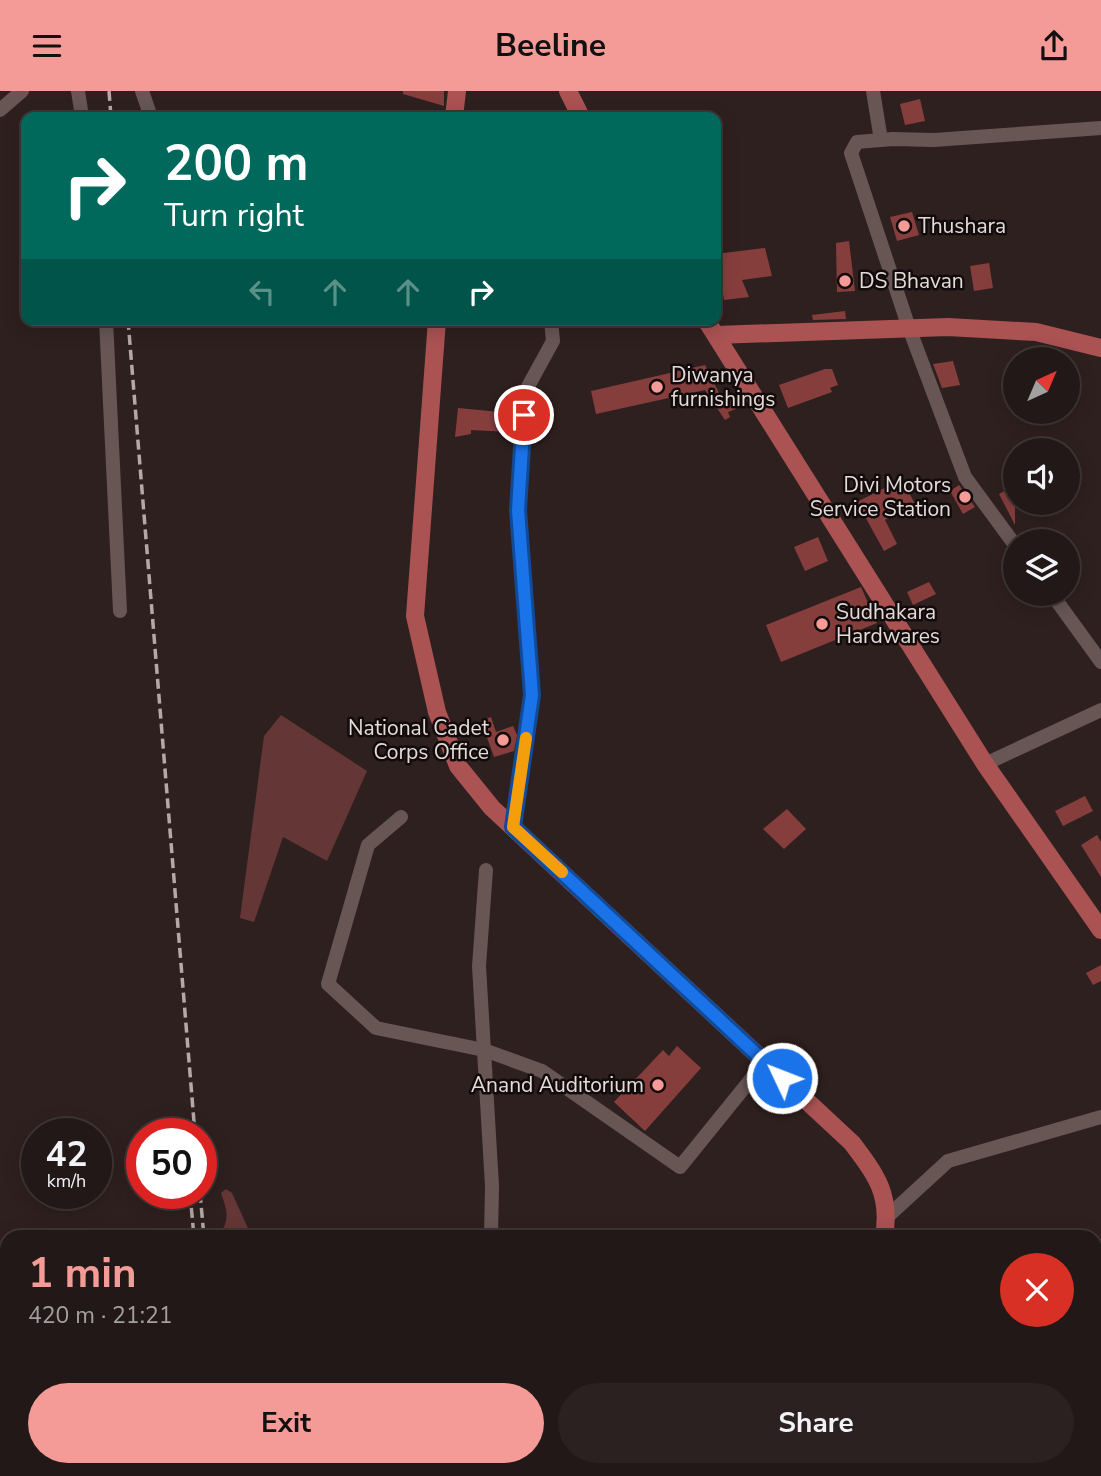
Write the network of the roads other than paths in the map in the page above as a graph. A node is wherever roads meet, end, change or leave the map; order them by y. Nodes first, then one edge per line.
1 (22, 91) edge
2 (78, 91) edge
3 (142, 91) edge
4 (457, 91) edge
5 (568, 91) edge
6 (873, 91) edge
7 (0, 110) edge
8 (81, 112) edge
9 (149, 112) edge
10 (455, 112) edge
11 (578, 112) edge
12 (1101, 128) edge
13 (881, 140) junction
14 (106, 326) edge
15 (437, 326) edge
16 (552, 326) edge
17 (711, 328) edge
18 (909, 328) junction
19 (1101, 348) edge
20 (1003, 529) edge
21 (1060, 606) edge
22 (120, 611) dead end
23 (1101, 662) edge
24 (1101, 711) edge
25 (985, 764) junction
26 (401, 817) dead end
27 (513, 827) junction
28 (486, 870) dead end
29 (1101, 930) edge
30 (484, 1050) junction
31 (765, 1062) junction
32 (1101, 1117) edge
33 (887, 1217) junction
34 (491, 1230) edge
35 (885, 1230) edge

1 - 7 street
2 - 8 street
3 - 9 street
4 - 10 main road
5 - 11 main road
6 - 13 street
12 - 13 street
13 - 18 street
14 - 22 street
15 - 27 main road
16 - 27 street
17 - 18 main road
17 - 25 main road
18 - 19 main road
18 - 20 street
21 - 23 street
24 - 25 street
25 - 29 main road
26 - 30 street
27 - 31 main road
28 - 30 street
30 - 31 street
30 - 34 street
31 - 33 main road
32 - 33 street
33 - 35 main road

